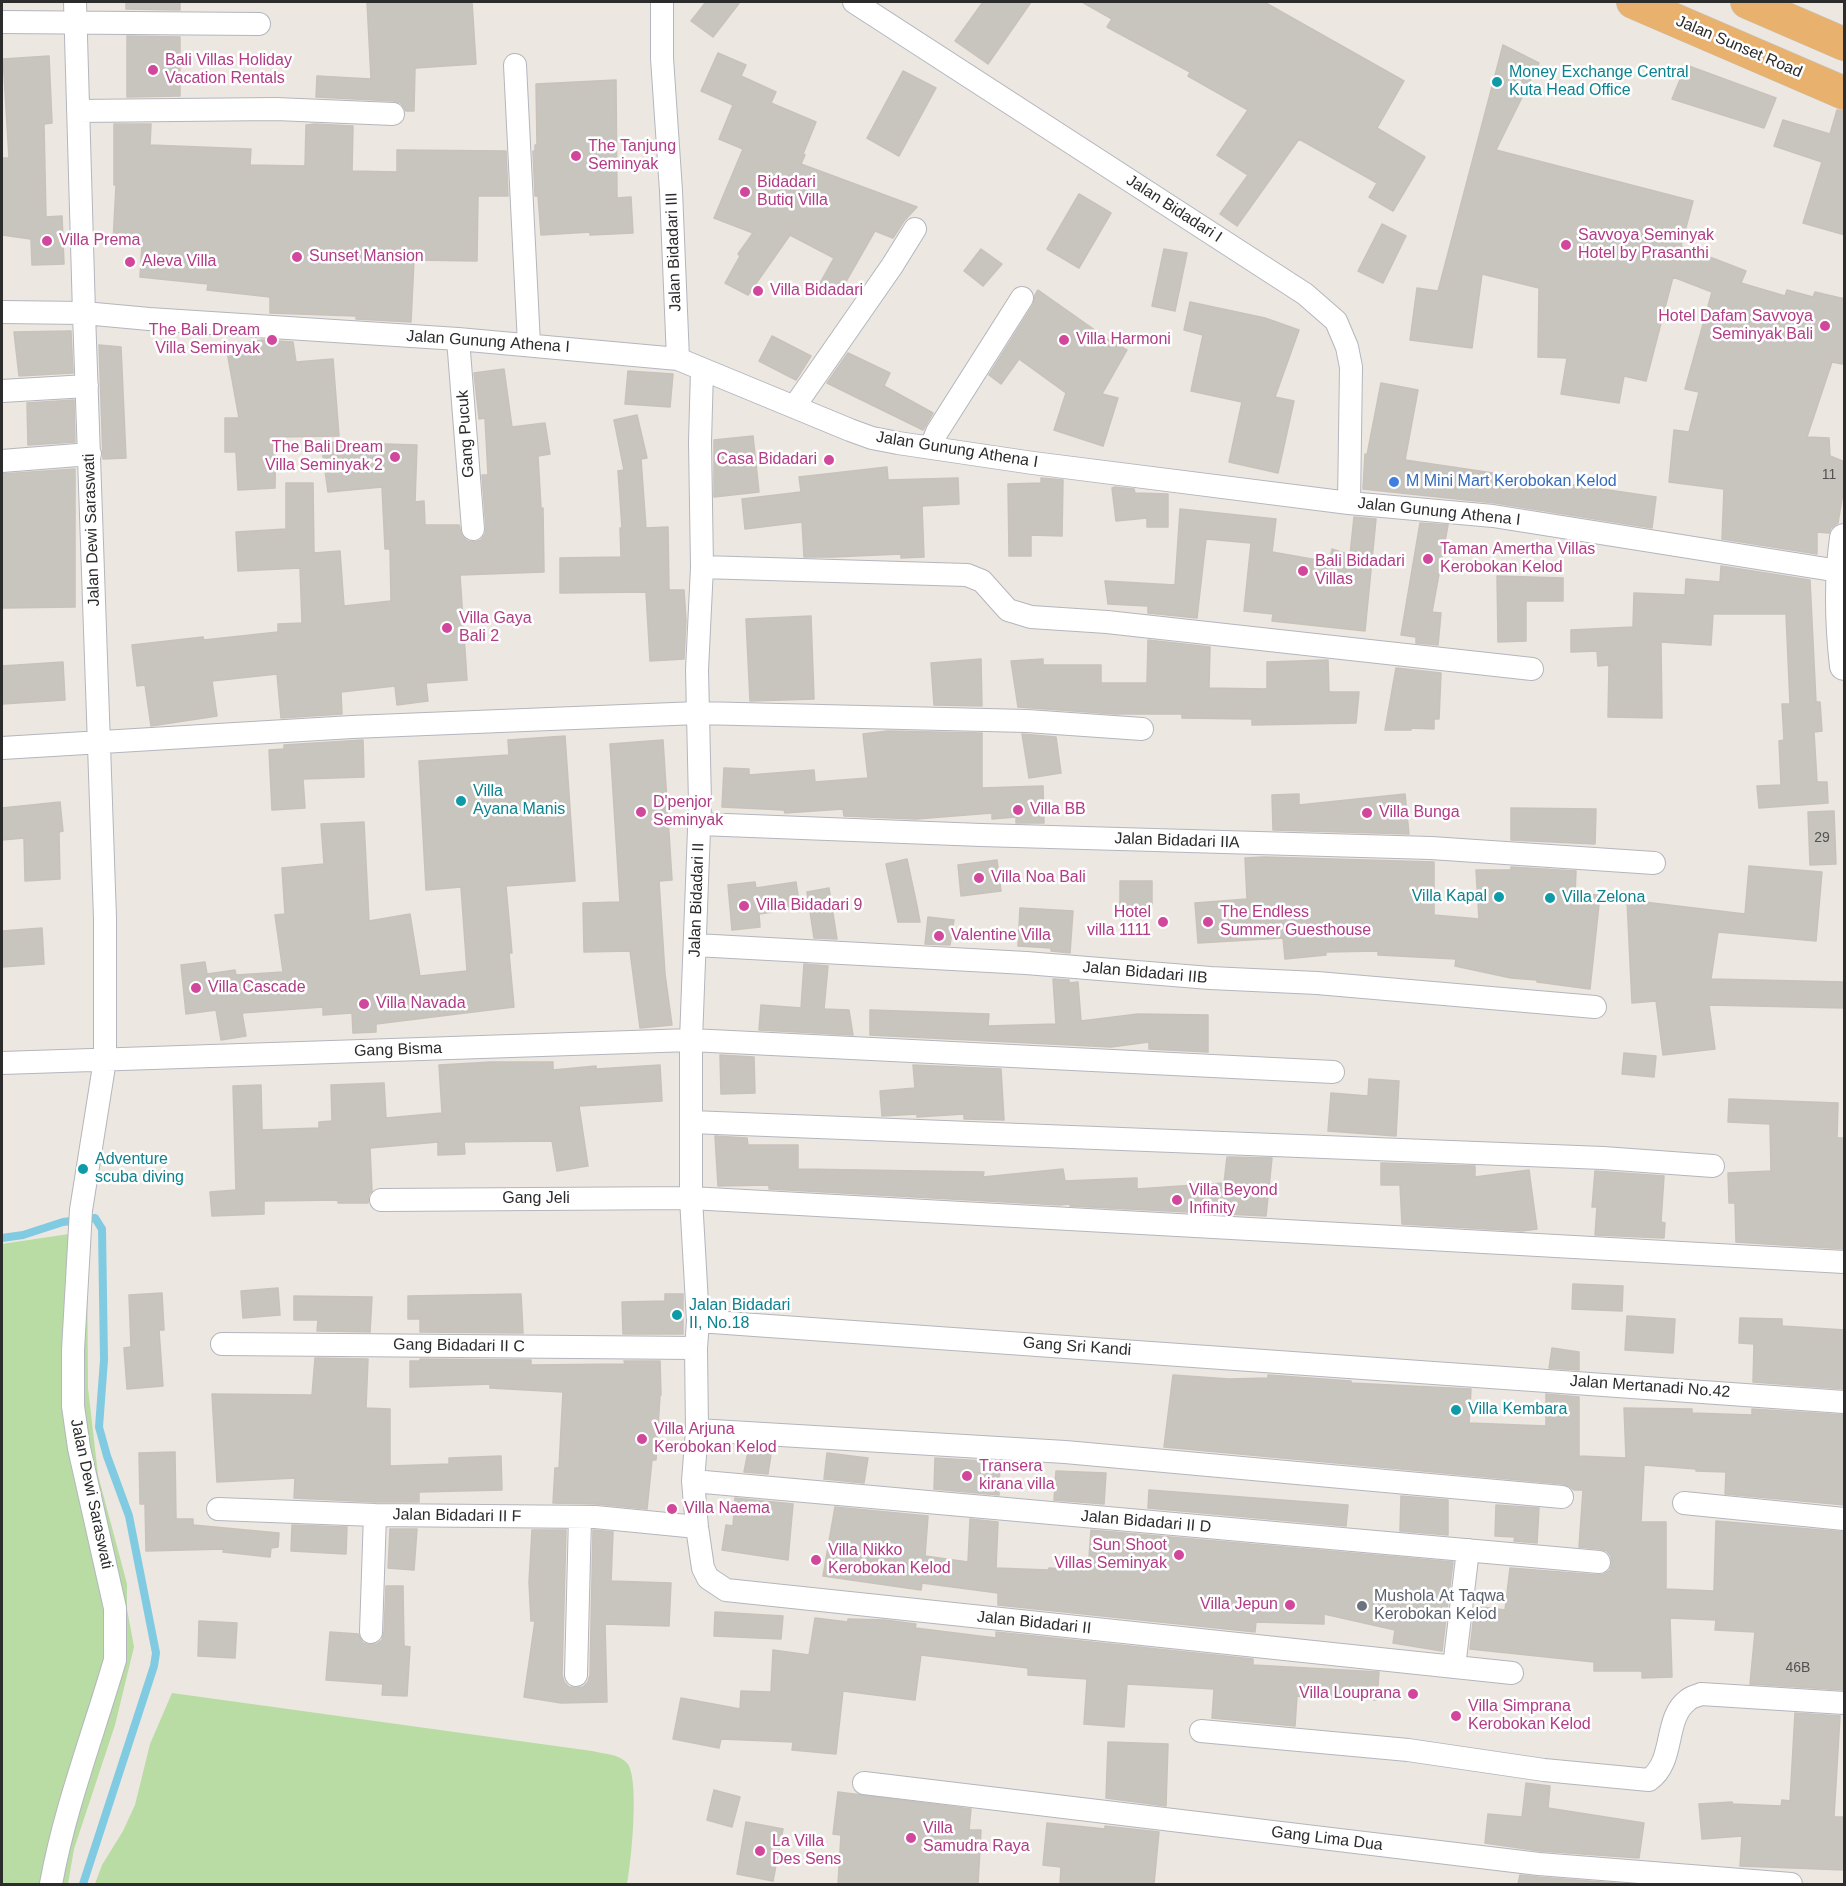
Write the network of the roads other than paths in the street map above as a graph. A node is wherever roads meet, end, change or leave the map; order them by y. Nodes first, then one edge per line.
1 (662, 2) edge
2 (854, 2) edge
3 (1633, 2) edge
4 (1747, 2) edge
5 (75, 12) edge
6 (2, 22) edge
7 (259, 24) dead end
8 (1845, 44) edge
9 (515, 65) dead end
10 (1845, 93) edge
11 (78, 111) junction
12 (393, 114) dead end
13 (915, 229) dead end
14 (1022, 298) dead end
15 (2, 312) edge
16 (84, 313) junction
17 (458, 339) junction
18 (529, 344) junction
19 (678, 359) junction
20 (702, 370) junction
21 (87, 386) junction
22 (2, 391) edge
23 (794, 407) junction
24 (931, 447) junction
25 (90, 454) junction
26 (2, 461) edge
27 (1349, 503) junction
28 (473, 529) dead end
29 (1845, 538) edge
30 (702, 567) junction
31 (1839, 571) junction
32 (1845, 666) edge
33 (1532, 669) dead end
34 (698, 713) junction
35 (1143, 729) dead end
36 (100, 743) junction
37 (2, 748) edge
38 (700, 824) junction
39 (1653, 863) dead end
40 (695, 945) junction
41 (1595, 1007) dead end
42 (691, 1040) junction
43 (105, 1060) junction
44 (2, 1063) edge
45 (1333, 1072) dead end
46 (691, 1122) junction
47 (1713, 1166) dead end
48 (691, 1198) junction
49 (381, 1200) dead end
50 (1845, 1262) edge
51 (698, 1321) junction
52 (222, 1344) dead end
53 (696, 1348) junction
54 (1456, 1373) joint
55 (1845, 1402) edge
56 (697, 1430) junction
57 (693, 1481) junction
58 (1562, 1497) dead end
59 (1684, 1503) dead end
60 (218, 1509) dead end
61 (375, 1515) junction
62 (580, 1517) junction
63 (1845, 1519) edge
64 (697, 1527) junction
65 (1468, 1550) junction
66 (1599, 1562) dead end
67 (371, 1632) dead end
68 (1454, 1667) junction
69 (1512, 1673) dead end
70 (576, 1675) dead end
71 (1845, 1703) edge
72 (1201, 1731) dead end
73 (864, 1783) dead end
74 (51, 1884) edge
75 (1791, 1884) edge

1 - 19 street, Jalan Bidadari III
2 - 27 street, Jalan Bidadari I
3 - 10 highway, Jalan Sunset Road
4 - 8 highway
5 - 6 street
5 - 7 street
5 - 11 street, Jalan Dewi Saraswati
9 - 18 street
11 - 12 street
11 - 16 street, Jalan Dewi Saraswati
13 - 23 street
14 - 24 street
15 - 16 street
16 - 17 street, Jalan Gunung Athena I
16 - 21 street, Jalan Dewi Saraswati
17 - 18 street, Jalan Gunung Athena I
17 - 28 street, Gang Pucuk
18 - 19 street, Jalan Gunung Athena I
19 - 20 street, Jalan Gunung Athena I
20 - 23 street, Jalan Gunung Athena I
20 - 30 street, Jalan Bidadari II
21 - 22 street
21 - 25 street, Jalan Dewi Saraswati
23 - 24 street, Jalan Gunung Athena I
24 - 27 street, Jalan Gunung Athena I
25 - 26 street
25 - 36 street, Jalan Dewi Saraswati
27 - 31 street, Jalan Gunung Athena I
29 - 31 street
30 - 33 street
30 - 34 street, Jalan Bidadari II
31 - 32 street
34 - 35 street
34 - 36 street
34 - 38 street, Jalan Bidadari II
36 - 37 street
36 - 43 street, Jalan Dewi Saraswati
38 - 39 street, Jalan Bidadari IIA
38 - 40 street, Jalan Bidadari II
40 - 41 street, Jalan Bidadari IIB
40 - 42 street, Jalan Bidadari II
42 - 43 street, Gang Bisma
42 - 45 street, Gang Bisma
42 - 46 street, Jalan Bidadari II
43 - 44 street
43 - 74 street, Jalan Dewi Saraswati
46 - 47 street
46 - 48 street, Jalan Bidadari II
48 - 49 street, Gang Jeli
48 - 50 street, Gang Jeli
48 - 51 street, Jalan Bidadari II
51 - 53 street, Jalan Bidadari II
51 - 54 street, Gang Sri Kandi
52 - 53 street, Gang Bidadari II C
53 - 56 street, Jalan Bidadari II
54 - 55 street, Jalan Mertanadi No.42
56 - 57 street, Jalan Bidadari II
56 - 58 street
57 - 64 street, Jalan Bidadari II
57 - 65 street, Jalan Bidadari II D
59 - 63 street
60 - 61 street, Jalan Bidadari II F
61 - 62 street, Jalan Bidadari II F
61 - 67 street
62 - 64 street, Jalan Bidadari II F
62 - 70 street
64 - 68 street, Jalan Bidadari II
65 - 66 street, Jalan Bidadari II D
65 - 68 street
68 - 69 street, Jalan Bidadari II
71 - 72 street
73 - 75 street, Gang Lima Dua

